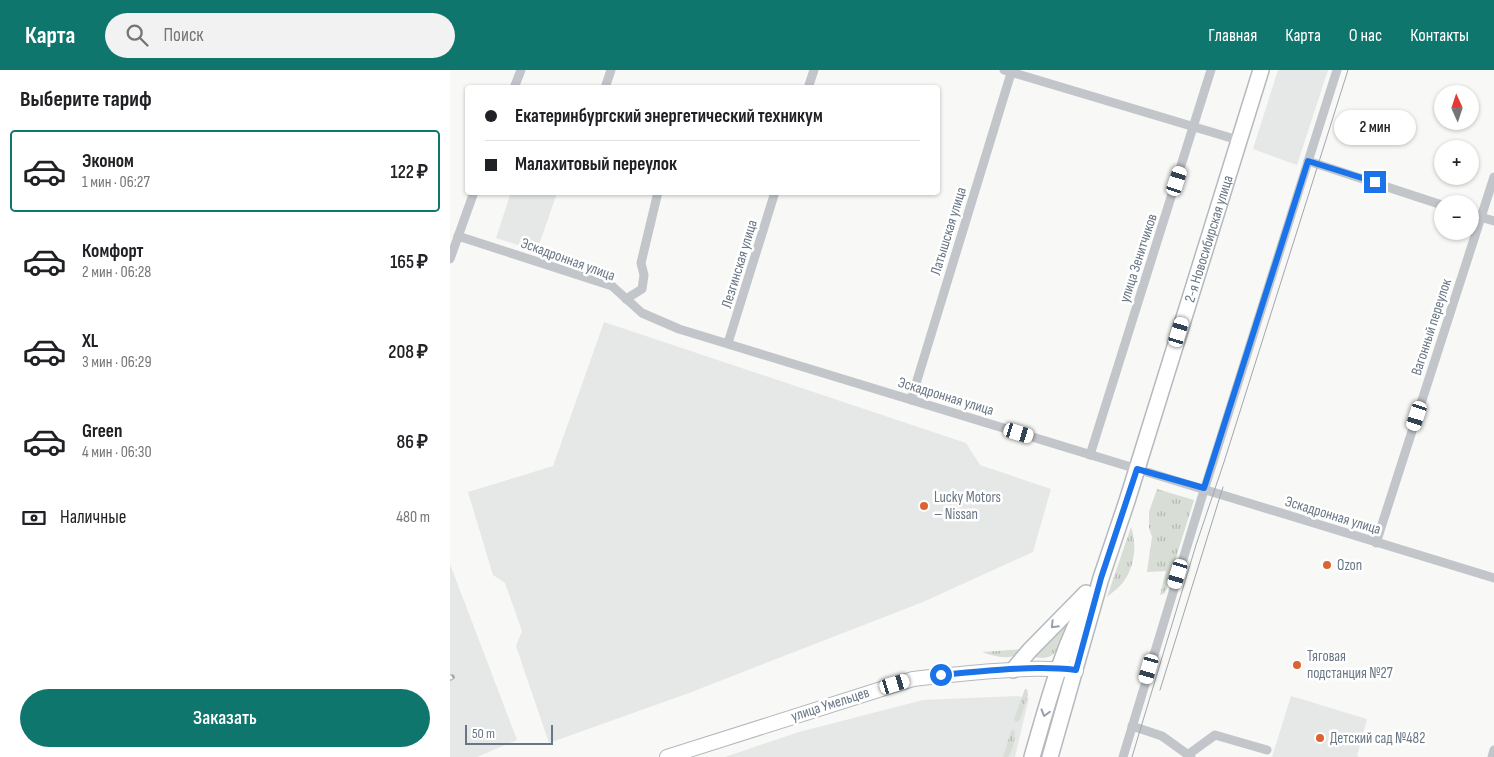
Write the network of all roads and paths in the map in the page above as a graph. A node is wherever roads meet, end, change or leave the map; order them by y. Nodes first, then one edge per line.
1 (521, 70) edge
2 (610, 70) edge
3 (814, 70) edge
4 (1211, 70) edge
5 (1261, 70) edge
6 (1337, 70) edge
7 (1009, 71) edge
8 (515, 85) edge
9 (607, 85) edge
10 (809, 85) edge
11 (1194, 126) junction
12 (1238, 140) junction
13 (1308, 161) junction
14 (1494, 177) edge
15 (473, 195) edge
16 (657, 195) edge
17 (774, 195) edge
18 (1434, 202) edge
19 (1481, 217) junction
20 (1494, 221) edge
21 (458, 236) junction
22 (450, 259) edge
23 (626, 300) junction
24 (728, 344) junction
25 (911, 400) junction
26 (1090, 455) junction
27 (1137, 469) junction
28 (1204, 488) junction
29 (1376, 543) junction
30 (1101, 578) junction
31 (1494, 578) edge
32 (1058, 668) junction
33 (1013, 670) junction
34 (1076, 670) junction
35 (1132, 726) junction
36 (1267, 750) dead end
37 (1494, 750) edge
38 (1190, 755) edge
39 (667, 757) edge
40 (1032, 757) edge
41 (1050, 757) edge
42 (1123, 757) edge
43 (1492, 757) edge

1 - 8 street
2 - 9 street
3 - 10 street
4 - 11 street, улица Зенитчиков
5 - 12 main road, 2-я Новосибирская улица
6 - 13 street
7 - 11 street
7 - 25 street, Латышская улица
11 - 12 street
11 - 26 street, улица Зенитчиков
12 - 27 main road, 2-я Новосибирская улица
13 - 18 street
13 - 28 street
14 - 19 street, Вагонный переулок
15 - 21 street
16 - 23 street
17 - 24 street, Лезгинская улица
19 - 20 street
19 - 29 street, Вагонный переулок
21 - 22 street
21 - 23 street, Эскадронная улица
23 - 24 street, Эскадронная улица
24 - 25 street, Эскадронная улица
25 - 26 street, Эскадронная улица
26 - 27 street, Эскадронная улица
27 - 28 street, Эскадронная улица
27 - 30 main road, 2-я Новосибирская улица
28 - 29 street, Эскадронная улица
28 - 35 street
29 - 31 street, Эскадронная улица
30 - 32 main road, 2-я Новосибирская улица
30 -> 33 main road
30 - 34 main road, 2-я Новосибирская улица
32 - 33 street, улица Умельцев
32 - 34 street, улица Умельцев
32 -> 40 main road, 2-я Новосибирская улица
33 - 39 street, улица Умельцев
34 - 41 main road, 2-я Новосибирская улица
35 - 38 street
35 - 42 street
36 - 38 street
37 - 43 street

